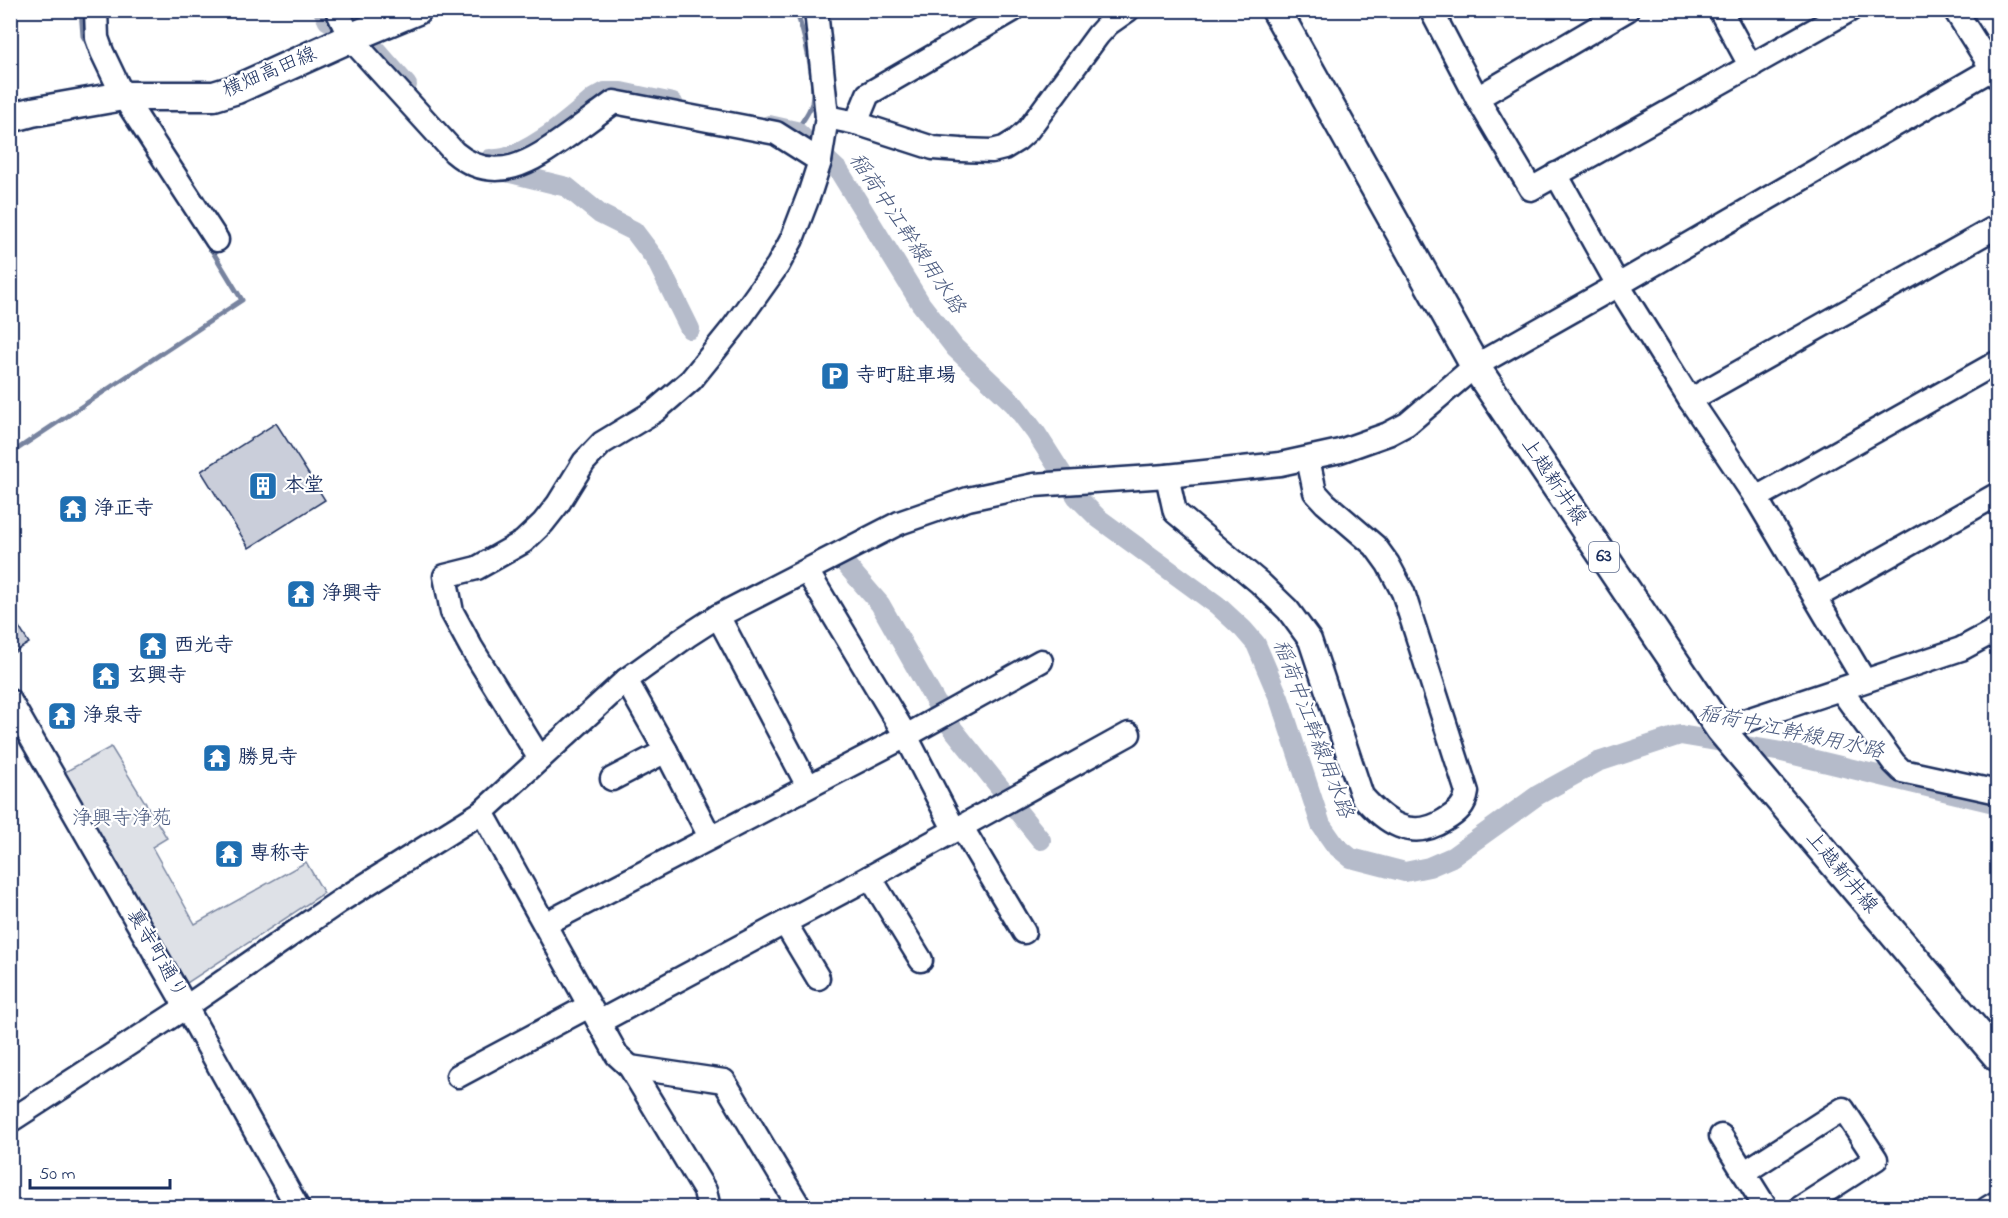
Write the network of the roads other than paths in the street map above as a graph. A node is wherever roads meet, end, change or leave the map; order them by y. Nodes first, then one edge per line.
1 (96, 10) edge
2 (337, 10) edge
3 (417, 10) edge
4 (816, 10) edge
5 (1013, 10) edge
6 (1128, 10) edge
7 (1276, 10) edge
8 (1431, 10) edge
9 (1626, 10) edge
10 (1720, 10) edge
11 (1850, 10) edge
12 (1955, 10) edge
13 (350, 38) junction
14 (1751, 67) junction
15 (1995, 73) edge
16 (123, 96) junction
17 (1477, 98) junction
18 (827, 117) junction
19 (10, 118) edge
20 (856, 123) junction
21 (820, 161) junction
22 (1556, 174) junction
23 (1998, 226) edge
24 (217, 240) dead end
25 (1618, 285) junction
26 (1998, 362) edge
27 (1474, 366) junction
28 (1690, 400) junction
29 (1308, 459) junction
30 (1167, 476) junction
31 (1998, 494) edge
32 (1756, 498) junction
33 (807, 571) junction
34 (1816, 597) junction
35 (718, 616) junction
36 (1998, 629) edge
37 (1041, 661) dead end
38 (626, 680) junction
39 (1864, 680) junction
40 (1841, 690) junction
41 (10, 701) edge
42 (1720, 729) junction
43 (1129, 734) dead end
44 (906, 736) junction
45 (666, 751) junction
46 (540, 759) junction
47 (612, 778) dead end
48 (808, 786) junction
49 (1998, 792) edge
50 (482, 812) junction
51 (958, 828) junction
52 (710, 837) junction
53 (870, 877) junction
54 (785, 923) junction
55 (545, 924) junction
56 (1024, 932) dead end
57 (921, 960) dead end
58 (819, 978) dead end
59 (186, 1007) junction
60 (594, 1014) junction
61 (1998, 1057) edge
62 (630, 1067) junction
63 (458, 1076) dead end
64 (10, 1121) edge
65 (1722, 1136) dead end
66 (1745, 1172) junction
67 (298, 1208) edge
68 (709, 1208) edge
69 (800, 1208) edge
70 (1766, 1208) edge
71 (1800, 1208) edge

1 - 16 street
2 - 13 street
3 - 13 main road, 横畑高田線
4 - 18 street
5 - 20 street
6 - 20 street
7 - 27 main road, 上越新井線 / 63
8 - 17 street
9 - 17 street
10 - 14 street
11 - 14 street
12 - 15 street
13 - 16 main road, 横畑高田線
13 - 21 street
14 - 22 street
15 - 25 street
16 - 19 main road, 横畑高田線
16 - 24 street
17 - 22 street
18 - 20 street
18 - 21 street
21 - 46 street
22 - 25 street
23 - 28 street
25 - 27 street
25 - 28 street
26 - 32 street
27 - 29 street
27 - 42 main road, 上越新井線 / 63
28 - 32 street
29 - 30 street
29 - 30 street
30 - 33 street
31 - 34 street
32 - 34 street
33 - 35 street
33 - 44 street
34 - 39 street
35 - 38 street
35 - 48 street
36 - 39 street
37 - 44 street
38 - 45 street
38 - 46 street
39 - 40 street
40 - 42 street
40 - 49 street
41 - 59 street, 裏寺町通り
42 - 61 main road, 上越新井線 / 63
43 - 51 street
44 - 48 street
44 - 51 street
45 - 47 street
45 - 52 street
46 - 50 street
48 - 52 street
50 - 55 street
50 - 59 street
51 - 53 street
51 - 56 street
52 - 55 street
53 - 54 street
53 - 57 street
54 - 58 street
54 - 60 street
55 - 60 street
59 - 64 street
59 - 67 street, 裏寺町通り
60 - 62 street
60 - 63 street
62 - 68 street
62 - 69 street
65 - 66 street
66 - 70 street
66 - 71 street

